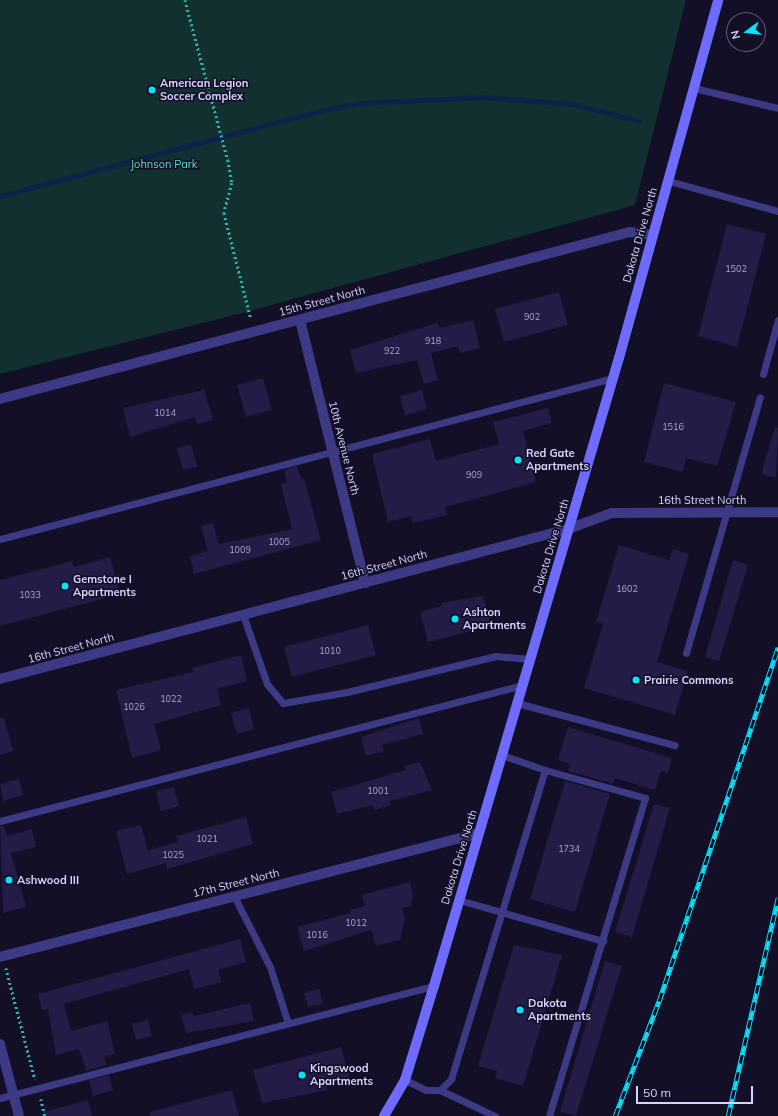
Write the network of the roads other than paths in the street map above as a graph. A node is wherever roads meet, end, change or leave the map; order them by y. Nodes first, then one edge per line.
1 (718, 0) edge
2 (694, 88) junction
3 (778, 108) edge
4 (668, 181) junction
5 (778, 211) edge
6 (651, 235) junction
7 (300, 320) junction
8 (778, 320) edge
9 (763, 374) dead end
10 (613, 378) junction
11 (760, 397) dead end
12 (0, 399) edge
13 (333, 452) junction
14 (727, 511) junction
15 (778, 512) edge
16 (568, 529) junction
17 (0, 539) edge
18 (365, 582) junction
19 (243, 615) junction
20 (686, 654) dead end
21 (530, 659) junction
22 (0, 679) edge
23 (522, 685) junction
24 (517, 703) junction
25 (674, 745) dead end
26 (502, 755) junction
27 (545, 770) junction
28 (0, 821) edge
29 (479, 833) junction
30 (234, 896) junction
31 (459, 900) junction
32 (502, 911) junction
33 (603, 941) junction
34 (1, 957) edge
35 (434, 986) junction
36 (288, 1023) junction
37 (0, 1044) edge
38 (405, 1080) junction
39 (440, 1090) junction
40 (13, 1094) junction
41 (0, 1098) edge
42 (19, 1116) edge
43 (384, 1116) edge
44 (495, 1116) edge
45 (549, 1116) edge

1 - 2 street, Dakota Drive North
2 - 3 lane
2 - 4 street, Dakota Drive North
4 - 5 lane
4 - 6 street, Dakota Drive North
6 - 7 street, 15th Street North
6 - 10 street, Dakota Drive North
7 - 12 street, 15th Street North
7 - 13 street, 10th Avenue North
8 - 9 lane
10 - 13 lane
10 - 16 street, Dakota Drive North
11 - 14 lane
13 - 17 lane
13 - 18 street, 10th Avenue North
14 - 15 street, 16th Street North
14 - 16 street, 16th Street North
14 - 20 lane
16 - 18 street, 16th Street North
16 - 21 street, Dakota Drive North
18 - 19 street, 16th Street North
19 - 21 lane
19 - 22 street, 16th Street North
21 - 23 street, Dakota Drive North
23 - 24 street, Dakota Drive North
23 - 28 lane
24 - 25 lane
24 - 26 street, Dakota Drive North
26 - 27 lane
26 - 29 street, Dakota Drive North
27 - 32 lane
27 - 33 lane
29 - 30 street, 17th Street North
29 - 31 street, Dakota Drive North
30 - 34 street, 17th Street North
30 - 36 lane
31 - 32 lane
31 - 35 street, Dakota Drive North
32 - 33 lane
32 - 39 lane
33 - 45 lane
35 - 36 lane
35 - 38 street, Dakota Drive North
36 - 40 lane
37 - 40 street
38 - 39 lane
38 - 43 street, Dakota Drive North
39 - 44 lane
40 - 41 lane
40 - 42 street

